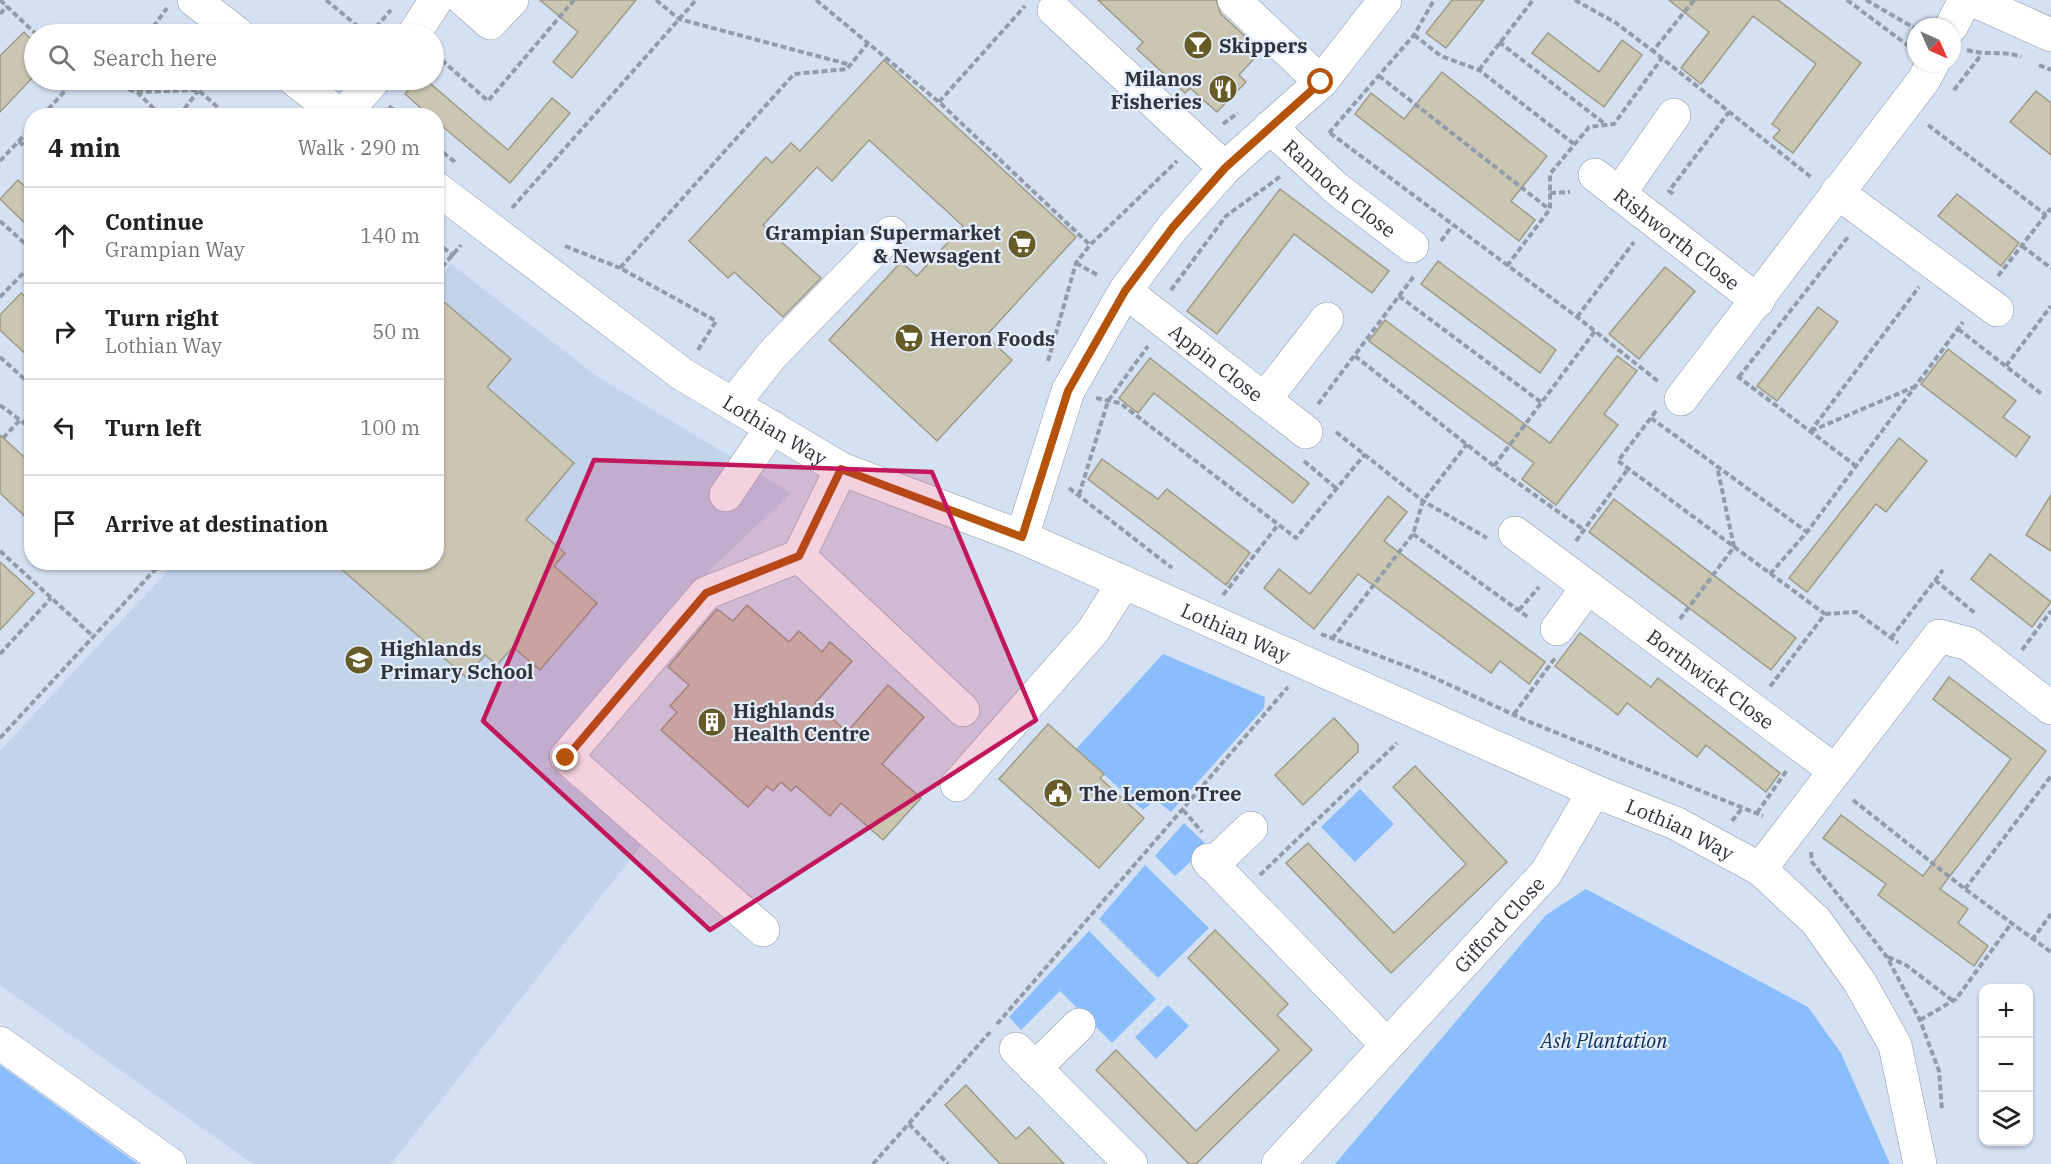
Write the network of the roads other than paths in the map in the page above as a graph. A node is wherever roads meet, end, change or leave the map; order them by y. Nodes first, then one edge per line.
1 (194, 0) edge
2 (436, 0) edge
3 (464, 0) edge
4 (512, 0) edge
5 (1234, 0) edge
6 (1385, 0) edge
7 (1965, 0) edge
8 (1973, 0) edge
9 (1042, 5) edge
10 (1961, 19) edge
11 (225, 24) edge
12 (420, 24) edge
13 (2051, 35) edge
14 (1923, 72) edge
15 (1321, 82) junction
16 (308, 90) edge
17 (365, 90) edge
18 (331, 108) edge
19 (348, 108) edge
20 (1674, 115) dead end
21 (1270, 127) junction
22 (1225, 168) junction
23 (1825, 186) junction
24 (444, 191) edge
25 (891, 233) dead end
26 (1422, 254) road end
27 (1125, 291) junction
28 (1758, 301) junction
29 (1989, 304) road end
30 (1327, 319) dead end
31 (1676, 395) road end
32 (1264, 400) junction
33 (733, 404) junction
34 (772, 428) junction
35 (1313, 430) road end
36 (841, 469) junction
37 (726, 495) dead end
38 (1515, 533) road end
39 (1022, 537) junction
40 (799, 556) junction
41 (1124, 582) junction
42 (1587, 588) junction
43 (1550, 636) road end
44 (2051, 708) edge
45 (963, 710) dead end
46 (1834, 770) junction
47 (957, 784) dead end
48 (1594, 791) junction
49 (1251, 828) dead end
50 (1760, 869) junction
51 (763, 930) dead end
52 (1079, 1025) dead end
53 (0, 1043) edge
54 (1387, 1046) junction
55 (170, 1164) edge
56 (1131, 1164) edge
57 (1278, 1164) edge
58 (1920, 1164) edge

1 - 11 street
2 - 12 street
3 - 4 street
5 - 15 street
6 - 15 street
7 - 10 street
8 - 13 street
9 - 22 street
14 - 23 street, Rishworth Close
15 - 21 street
16 - 18 street
17 - 19 street
20 - 28 street, Rishworth Close
21 - 22 street
21 - 26 street, Rannoch Close
22 - 27 street
23 - 28 street, Rishworth Close
23 - 29 street
24 - 33 street, Lothian Way
25 - 33 street
27 - 32 street, Appin Close
27 - 39 street
28 - 31 street, Rishworth Close
30 - 32 street
32 - 35 street, Appin Close
33 - 34 street, Lothian Way
34 - 36 street, Lothian Way
34 - 37 street
36 - 39 street, Lothian Way
36 - 40 street
38 - 42 street, Borthwick Close
39 - 41 street, Lothian Way
40 - 45 street
40 - 51 street
41 - 47 street
41 - 48 street, Lothian Way
42 - 43 street
42 - 46 street, Borthwick Close
44 - 46 street
46 - 50 street
48 - 50 street, Lothian Way
48 - 54 street, Gifford Close
49 - 54 street
50 - 58 street, Lothian Way
52 - 56 street
53 - 55 street
54 - 57 street, Gifford Close

